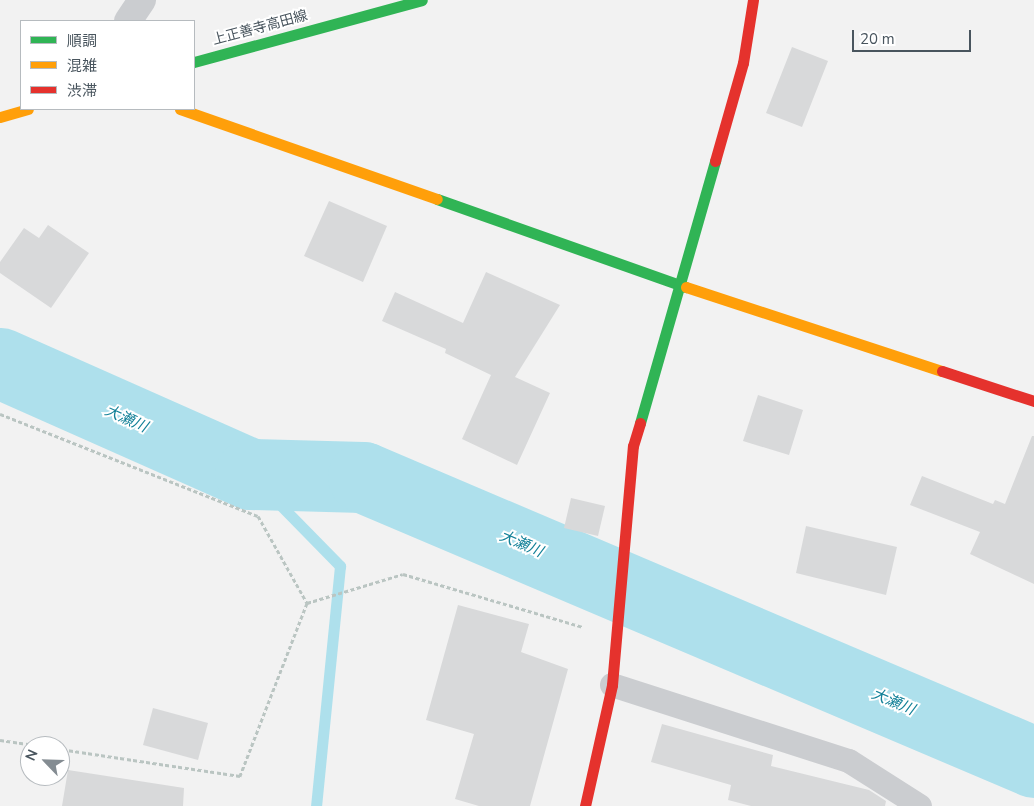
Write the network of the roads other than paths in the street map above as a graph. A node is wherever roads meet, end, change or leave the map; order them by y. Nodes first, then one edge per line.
1 (142, 0) edge
2 (422, 0) edge
3 (753, 0) edge
4 (129, 20) edge
5 (195, 62) edge
6 (24, 110) edge
7 (183, 110) edge
8 (0, 117) edge
9 (680, 285) junction
10 (1034, 401) edge
11 (612, 685) junction
12 (585, 806) edge
13 (920, 806) edge

1 - 4 street
2 - 5 street, 上正善寺高田線
3 - 9 street
6 - 8 street
7 - 9 street
9 - 10 street
9 - 11 street
11 - 12 street
11 - 13 lane

